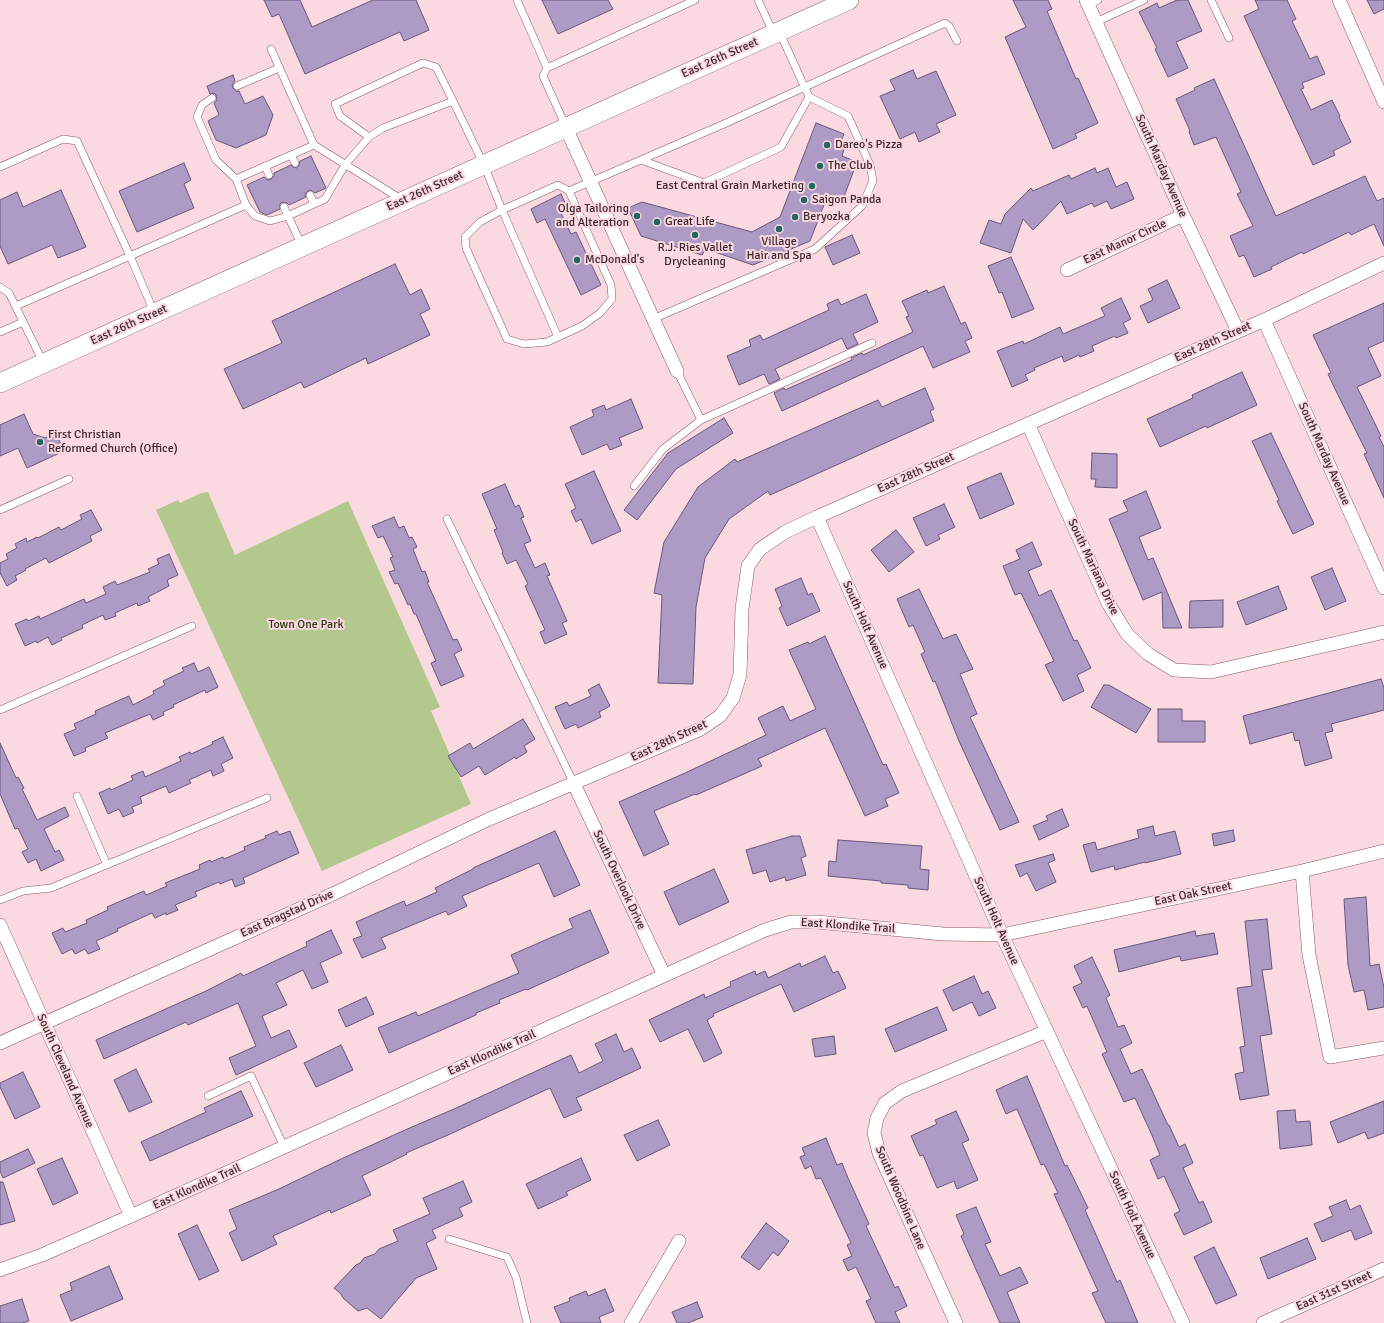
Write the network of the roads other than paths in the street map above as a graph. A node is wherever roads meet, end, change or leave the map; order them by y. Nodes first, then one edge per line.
1 (517, 0) edge
2 (695, 0) edge
3 (758, 0) edge
4 (850, 0) edge
5 (1144, 0) edge
6 (1211, 0) edge
7 (1339, 0) edge
8 (1091, 2) edge
9 (1096, 22) junction
10 (776, 33) junction
11 (1229, 38) dead end
12 (957, 41) dead end
13 (271, 49) dead end
14 (279, 68) junction
15 (547, 68) junction
16 (237, 86) dead end
17 (804, 87) junction
18 (809, 97) junction
19 (212, 98) dead end
20 (453, 101) junction
21 (1384, 102) edge
22 (566, 128) junction
23 (368, 136) junction
24 (314, 145) junction
25 (291, 155) junction
26 (641, 160) junction
27 (295, 163) dead end
28 (345, 165) junction
29 (484, 165) junction
30 (265, 166) junction
31 (0, 167) edge
32 (269, 175) dead end
33 (236, 179) junction
34 (591, 182) junction
35 (569, 191) junction
36 (310, 195) dead end
37 (404, 201) junction
38 (314, 204) junction
39 (246, 205) junction
40 (284, 207) dead end
41 (502, 210) junction
42 (1183, 215) junction
43 (288, 216) junction
44 (302, 247) junction
45 (130, 256) junction
46 (1384, 264) edge
47 (1066, 270) dead end
48 (0, 287) edge
49 (16, 306) junction
50 (154, 313) junction
51 (653, 319) junction
52 (1264, 320) junction
53 (23, 322) junction
54 (1238, 331) junction
55 (0, 332) edge
56 (558, 337) junction
57 (872, 343) dead end
58 (44, 363) junction
59 (676, 371) joint
60 (0, 383) edge
61 (701, 420) junction
62 (1028, 424) junction
63 (69, 479) dead end
64 (634, 486) dead end
65 (0, 510) edge
66 (817, 516) junction
67 (446, 519) dead end
68 (1384, 588) edge
69 (192, 626) dead end
70 (1384, 632) edge
71 (0, 710) edge
72 (574, 784) junction
73 (77, 796) dead end
74 (266, 798) dead end
75 (1384, 852) edge
76 (107, 865) junction
77 (1302, 871) junction
78 (0, 900) edge
79 (0, 925) edge
80 (1002, 935) junction
81 (664, 975) junction
82 (44, 1024) junction
83 (1047, 1031) junction
84 (0, 1044) edge
85 (1384, 1048) edge
86 (208, 1096) dead end
87 (284, 1147) junction
88 (131, 1216) junction
89 (450, 1239) dead end
90 (679, 1241) dead end
91 (1384, 1269) edge
92 (0, 1270) edge
93 (527, 1323) edge
94 (631, 1323) edge
95 (956, 1323) edge
96 (1183, 1323) edge
97 (1263, 1323) edge

1 - 15 lane
2 - 15 lane
3 - 10 lane
4 - 10 main road, East 26th Street
5 - 9 lane
6 - 11 lane
7 - 21 street
8 - 9 street, South Marday Avenue
9 - 42 street, South Marday Avenue
10 - 17 lane
10 - 22 main road, East 26th Street
12 - 17 lane
13 - 14 lane
14 - 16 lane
14 - 24 lane
15 - 22 lane
17 - 18 lane
17 - 26 lane
18 - 26 lane
18 - 51 lane
19 - 33 lane
20 - 23 lane
20 - 23 lane
20 - 29 lane
22 - 29 main road, East 26th Street
22 - 34 street
23 - 28 lane
24 - 25 lane
24 - 28 lane
25 - 27 lane
25 - 30 lane
26 - 34 lane
28 - 37 lane
28 - 38 lane
29 - 37 main road, East 26th Street
29 - 41 lane
30 - 32 lane
30 - 33 lane
31 - 45 lane
33 - 39 lane
34 - 35 lane
34 - 51 street
35 - 41 lane
35 - 56 lane
36 - 38 lane
37 - 44 main road, East 26th Street
38 - 43 lane
39 - 43 lane
39 - 45 lane
40 - 43 lane
41 - 56 lane
41 - 56 lane
42 - 47 street, East Manor Circle
42 - 54 street, South Marday Avenue
43 - 44 lane
44 - 50 main road, East 26th Street
45 - 49 lane
45 - 50 lane
46 - 52 street, East 28th Street
48 - 49 lane
49 - 53 lane
50 - 58 main road, East 26th Street
51 - 59 street
52 - 54 street, East 28th Street
52 - 68 street, South Marday Avenue
53 - 55 lane
53 - 58 lane
54 - 62 street, East 28th Street
57 - 61 lane
58 - 60 main road, East 26th Street
59 - 61 lane
61 - 64 lane
62 - 66 street, East 28th Street
62 - 70 street, South Mariana Drive
63 - 65 lane
66 - 72 street, East 28th Street
66 - 80 street, South Holt Avenue
67 - 72 lane
69 - 71 lane
72 - 81 street, South Overlook Drive
72 - 82 street, East Bragstad Drive
73 - 76 lane
74 - 76 lane
75 - 77 street, East Oak Street
76 - 78 lane
77 - 80 street, East Oak Street
77 - 85 street
79 - 82 street, South Cleveland Avenue
80 - 81 street, East Klondike Trail
80 - 83 street, South Holt Avenue
81 - 87 street, East Klondike Trail
82 - 84 street, East Bragstad Drive
82 - 88 street, South Cleveland Avenue
83 - 95 street, South Woodbine Lane
83 - 96 street, South Holt Avenue
86 - 87 lane
87 - 88 street, East Klondike Trail
88 - 92 street, East Klondike Trail
89 - 93 lane
90 - 94 street
91 - 97 street, East 31st Street

